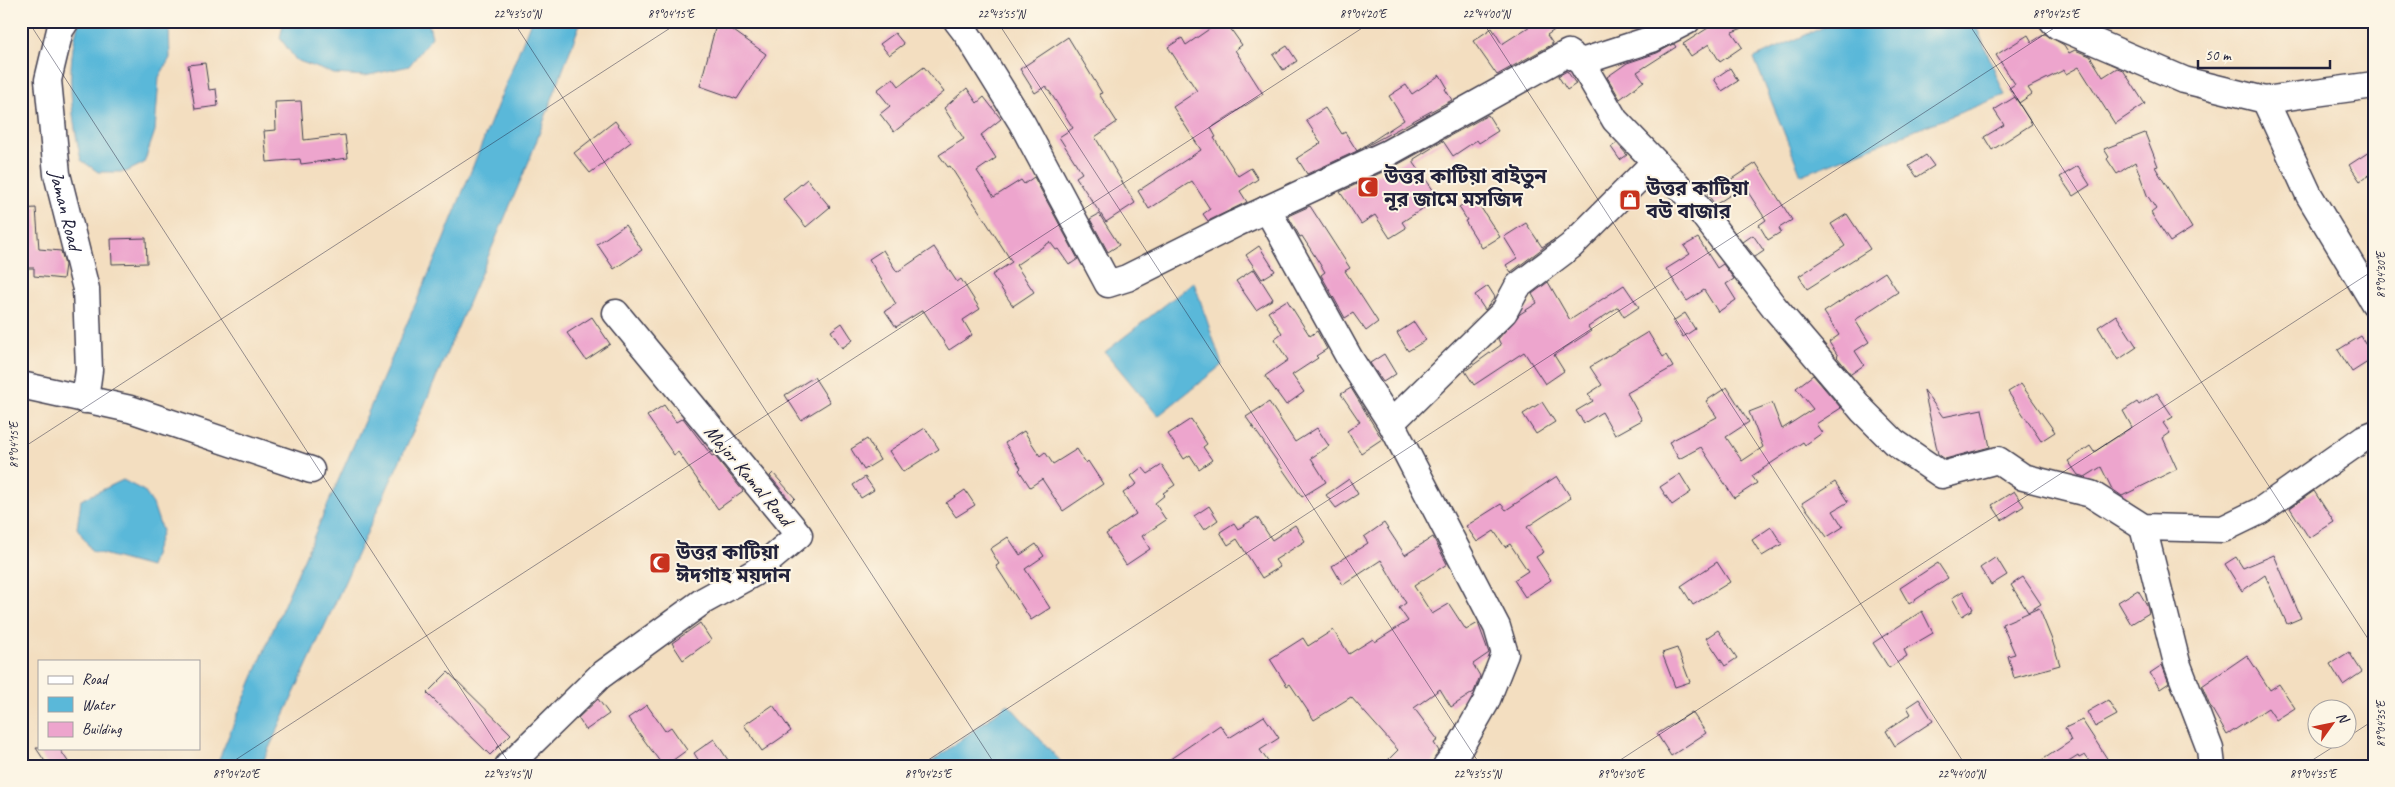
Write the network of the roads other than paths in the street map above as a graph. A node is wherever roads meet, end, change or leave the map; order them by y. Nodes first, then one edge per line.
1 (66, 21) edge
2 (957, 21) edge
3 (1687, 21) edge
4 (2053, 21) edge
5 (1580, 62) junction
6 (2374, 85) edge
7 (2265, 100) junction
8 (1655, 162) junction
9 (1267, 210) junction
10 (2374, 303) edge
11 (616, 313) dead end
12 (21, 385) edge
13 (85, 400) junction
14 (1391, 423) junction
15 (2374, 434) edge
16 (311, 470) dead end
17 (2143, 527) junction
18 (508, 766) edge
19 (1446, 766) edge
20 (2212, 766) edge

1 - 13 street, Jaman Road
2 - 9 street
3 - 5 street
4 - 7 street
5 - 8 street
5 - 9 street
6 - 7 street
7 - 10 street
8 - 14 street
8 - 17 street
9 - 14 street
11 - 18 street, Major Kamal Road
12 - 13 street
13 - 16 street
14 - 19 street
15 - 17 street
17 - 20 street

